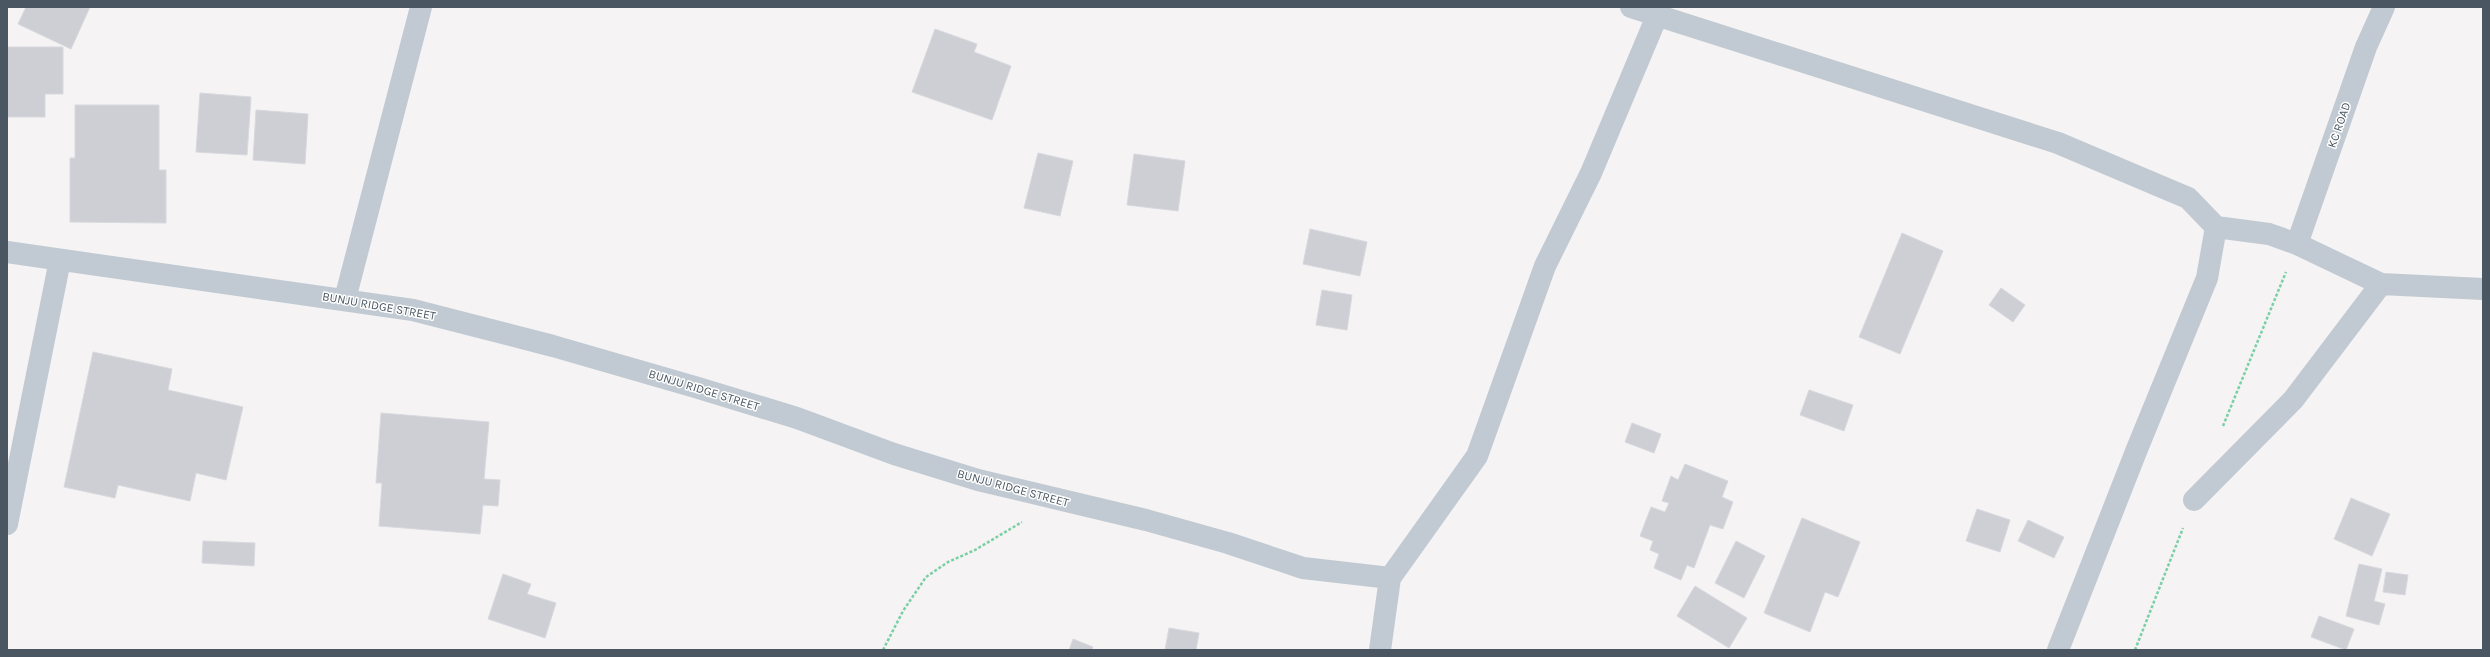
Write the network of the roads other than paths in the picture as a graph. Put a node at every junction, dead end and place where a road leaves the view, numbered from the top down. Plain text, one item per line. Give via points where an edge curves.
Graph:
1 (422, 7) edge
2 (1631, 7) edge
3 (2384, 7) edge
4 (1657, 16) junction
5 (2216, 227) junction
6 (2297, 244) junction
7 (7, 252) edge
8 (60, 260) junction
9 (2381, 284) junction
10 (2483, 289) edge
11 (345, 300) junction
12 (2194, 500) dead end
13 (7, 524) edge
14 (1390, 578) junction
15 (1380, 650) edge
16 (2058, 650) edge

1 - 11 street
2 - 4 street
3 - 6 street, KC ROAD via 2366,47
4 - 5 street via 2058,143 2188,198
4 - 14 street via 1591,173 1545,266 1477,456
5 - 6 street via 2269,234
5 - 16 street via 2207,278
6 - 9 street
7 - 8 street, BUNJU RIDGE STREET
8 - 11 street, BUNJU RIDGE STREET
8 - 13 street
9 - 10 street
9 - 12 street via 2293,400
11 - 14 street, BUNJU RIDGE STREET via 413,310 553,346 797,418 894,454 978,480 1146,520 1303,568
14 - 15 street

